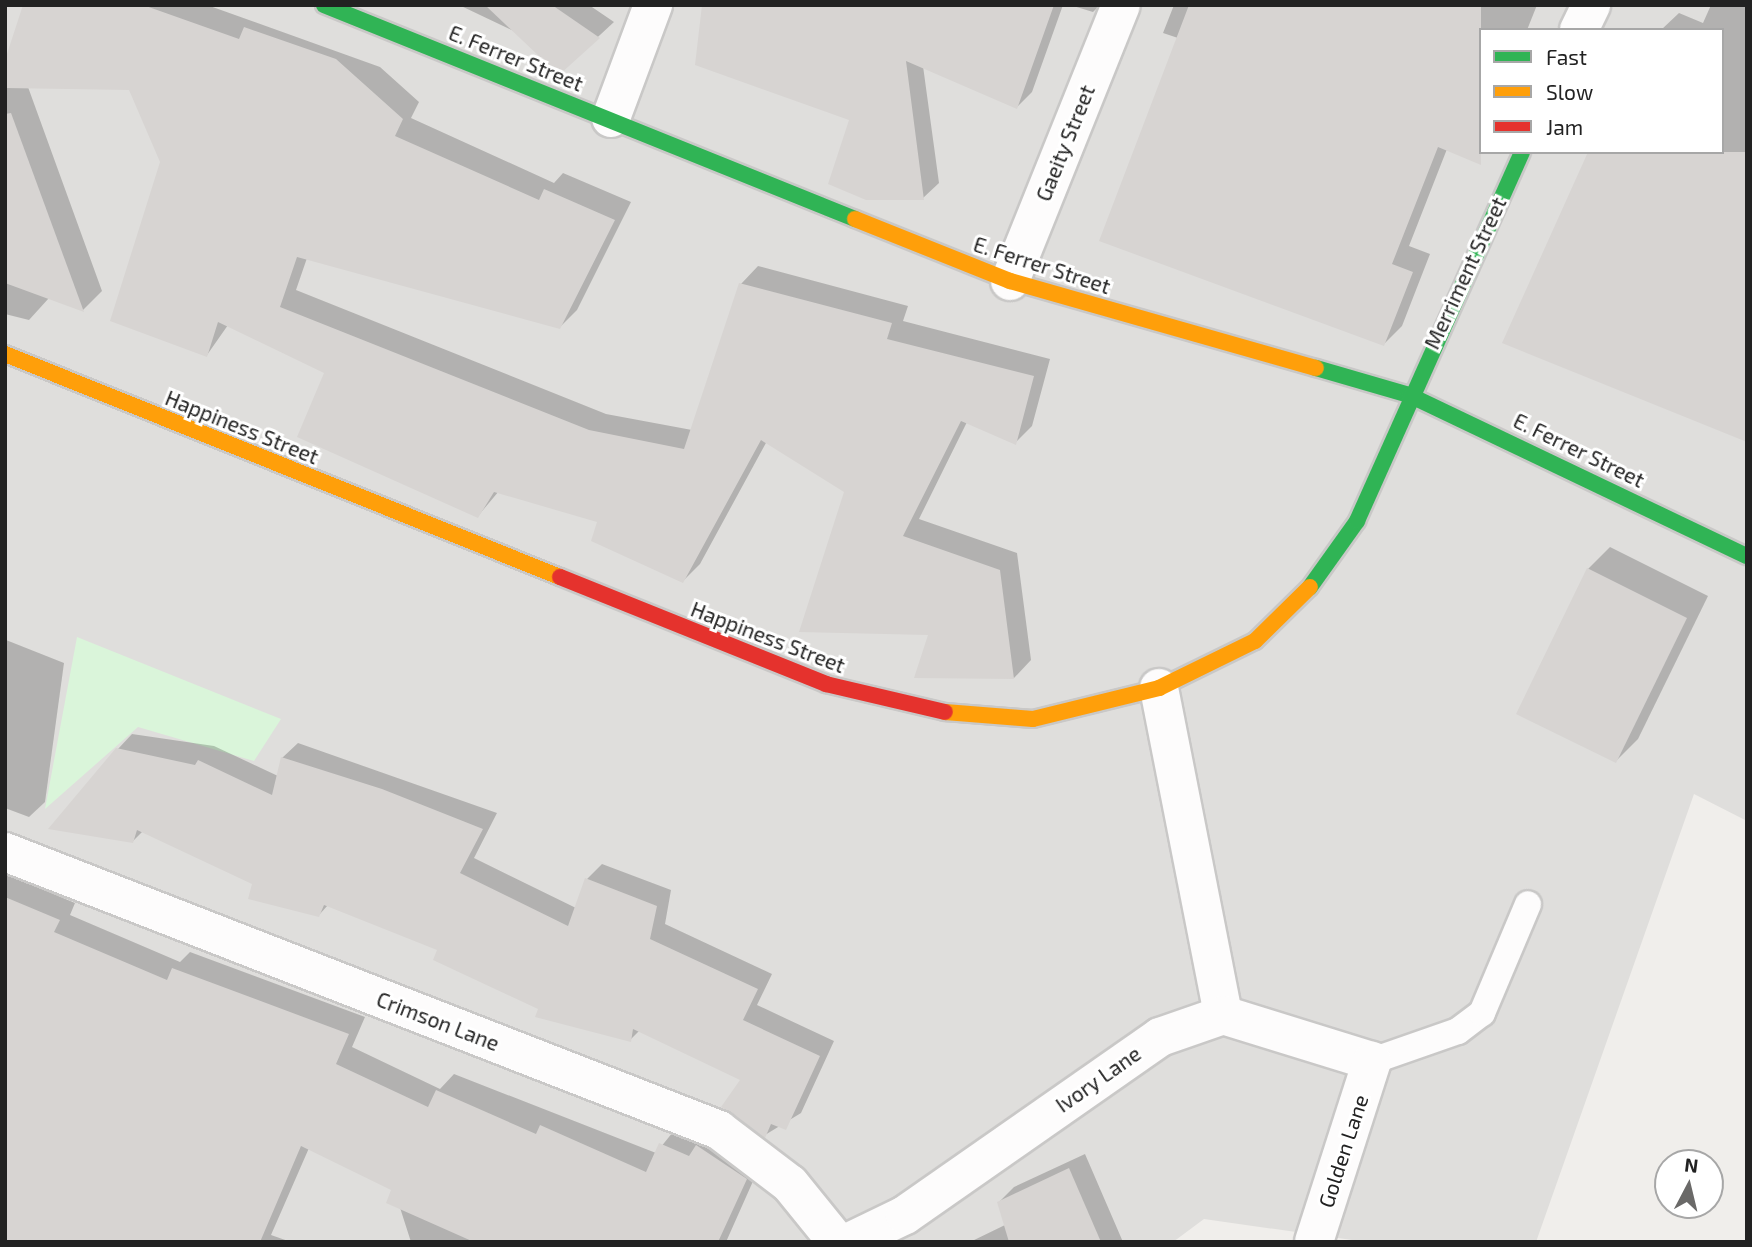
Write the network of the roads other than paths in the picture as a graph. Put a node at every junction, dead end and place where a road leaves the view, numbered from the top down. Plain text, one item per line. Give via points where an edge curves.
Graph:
1 (324, 5) edge
2 (653, 5) edge
3 (1121, 5) edge
4 (1591, 5) edge
5 (1580, 28) edge
6 (611, 118) junction
7 (1521, 154) edge
8 (1010, 281) junction
9 (5, 354) edge
10 (1409, 395) junction
11 (1747, 556) edge
12 (1159, 688) junction
13 (5, 852) edge
14 (1528, 904) dead end
15 (1223, 1015) junction
16 (1372, 1061) junction
17 (837, 1242) edge
18 (849, 1242) edge
19 (1314, 1242) edge

1 - 6 street, E. Ferrer Street
2 - 6 street
3 - 8 street, Gaeity Street
4 - 5 street
6 - 8 street, E. Ferrer Street
7 - 10 street, Merriment Street
8 - 10 street, E. Ferrer Street
9 - 12 street, Happiness Street via 826,684 932,711 1033,719
10 - 11 street, E. Ferrer Street
10 - 12 street, Happiness Street via 1357,521 1304,595 1255,642
12 - 15 street
13 - 17 street, Crimson Lane via 719,1130 790,1184
14 - 16 lane via 1482,1013 1458,1031
15 - 16 street
15 - 18 street, Ivory Lane via 1160,1037 905,1215
16 - 19 street, Golden Lane

